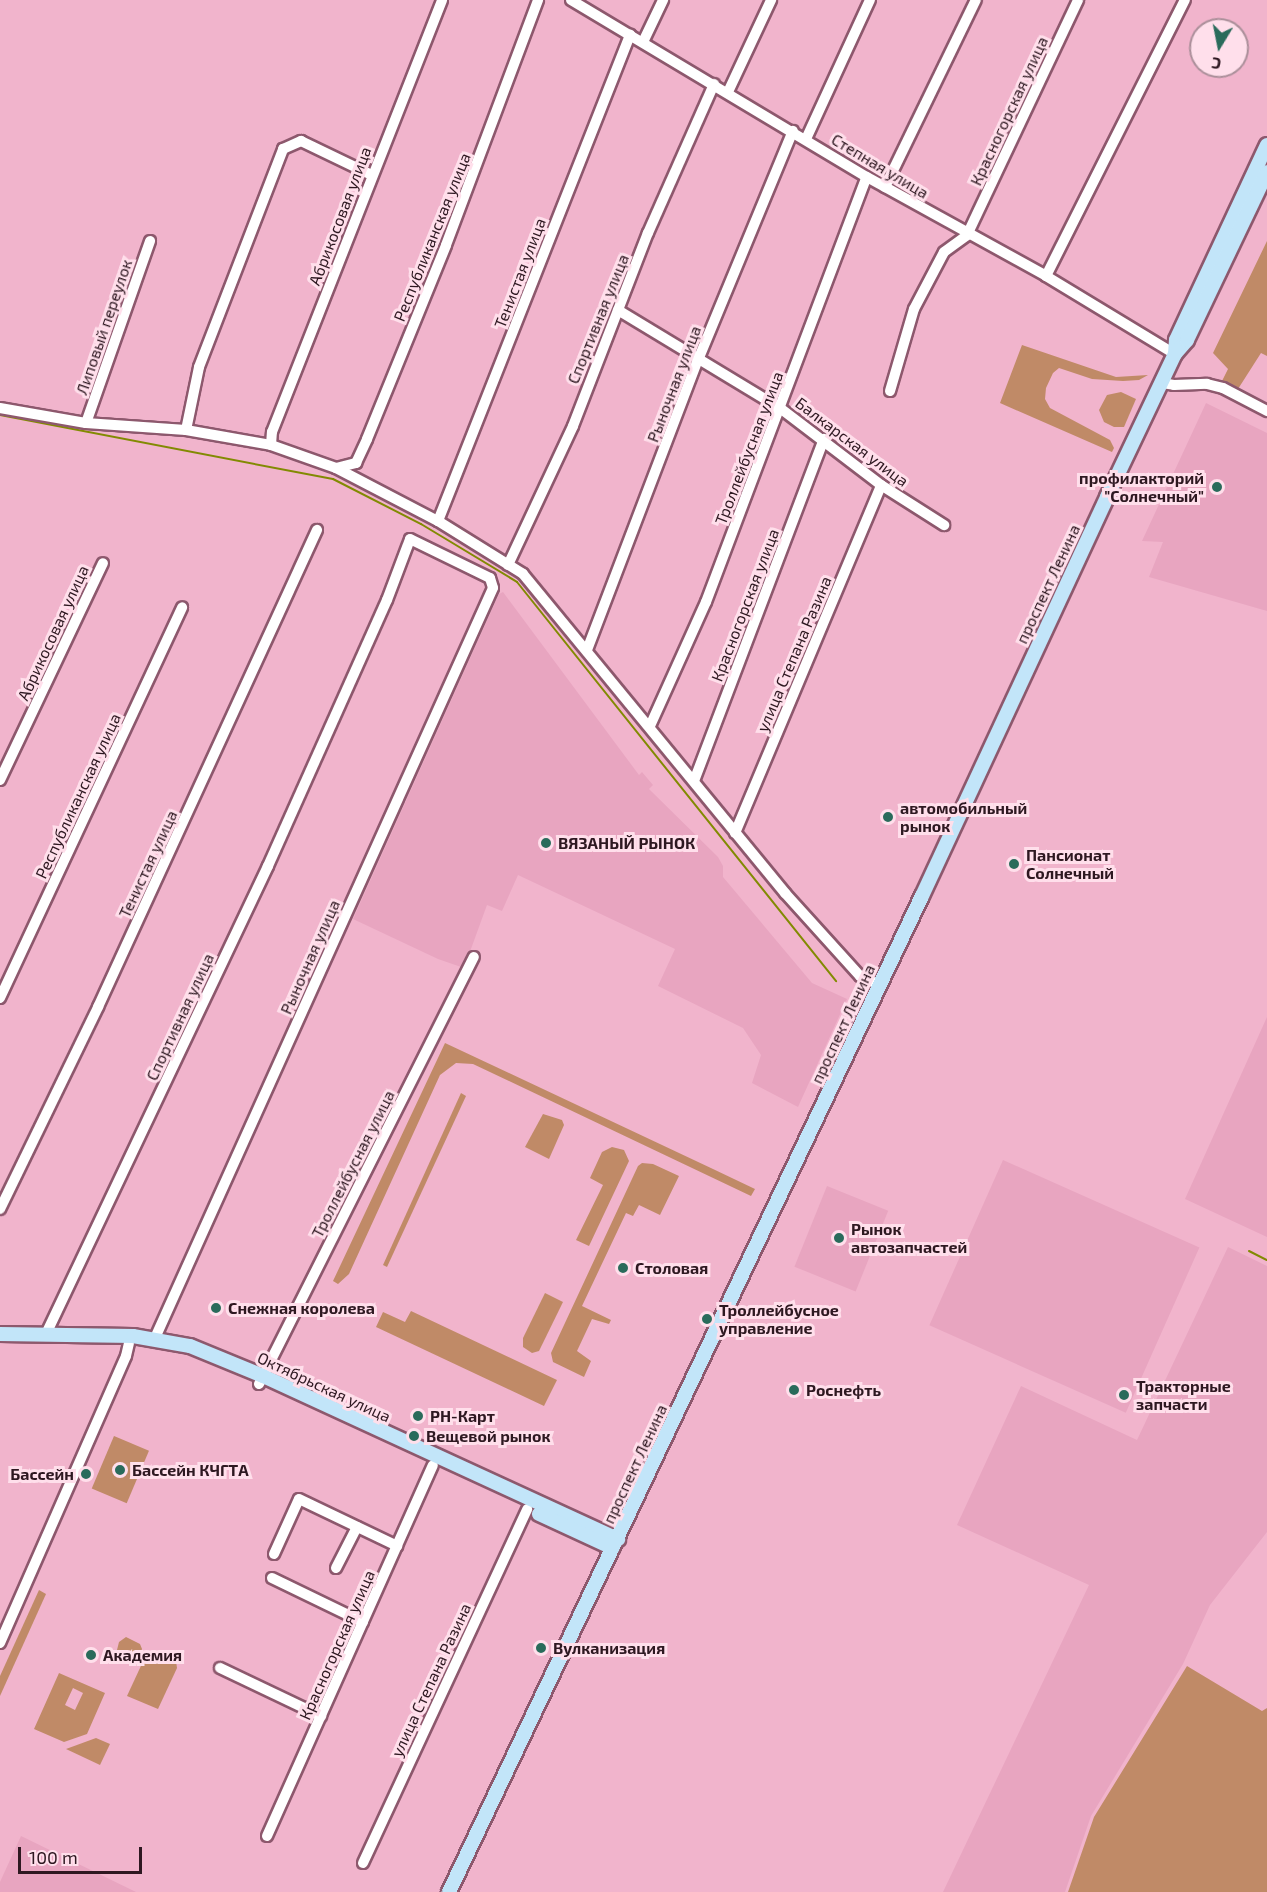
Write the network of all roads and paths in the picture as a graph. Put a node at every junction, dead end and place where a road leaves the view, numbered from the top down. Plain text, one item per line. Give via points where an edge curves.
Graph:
1 (442, 0) edge
2 (538, 0) edge
3 (571, 0) edge
4 (663, 0) edge
5 (771, 0) edge
6 (870, 0) edge
7 (976, 0) edge
8 (1078, 0) edge
9 (1185, 0) edge
10 (630, 35) junction
11 (643, 42) junction
12 (714, 84) junction
13 (728, 92) junction
14 (793, 131) junction
15 (806, 139) junction
16 (1267, 145) edge
17 (1267, 172) edge
18 (372, 175) junction
19 (867, 177) junction
20 (885, 187) junction
21 (967, 235) junction
22 (150, 241) dead end
23 (1046, 276) junction
24 (618, 310) junction
25 (1175, 354) junction
26 (698, 360) junction
27 (1162, 383) junction
28 (890, 390) dead end
29 (0, 408) edge
30 (780, 408) junction
31 (1267, 411) edge
32 (86, 423) junction
33 (186, 430) junction
34 (824, 439) junction
35 (271, 445) junction
36 (336, 468) junction
37 (880, 485) junction
38 (438, 521) junction
39 (944, 525) dead end
40 (317, 530) dead end
41 (103, 563) dead end
42 (508, 565) junction
43 (493, 588) joint
44 (182, 607) dead end
45 (587, 650) junction
46 (650, 726) junction
47 (0, 780) edge
48 (694, 781) junction
49 (735, 833) junction
50 (474, 957) dead end
51 (879, 985) junction
52 (0, 998) edge
53 (0, 1209) edge
54 (0, 1334) edge
55 (46, 1334) junction
56 (155, 1338) junction
57 (0, 1342) edge
58 (129, 1343) junction
59 (261, 1380) junction
60 (433, 1465) junction
61 (529, 1505) junction
62 (357, 1527) junction
63 (615, 1544) junction
64 (397, 1546) junction
65 (274, 1554) dead end
66 (336, 1568) dead end
67 (272, 1578) dead end
68 (363, 1622) junction
69 (0, 1643) edge
70 (220, 1668) dead end
71 (321, 1716) junction
72 (267, 1836) dead end
73 (363, 1863) dead end
74 (448, 1892) edge

1 - 18 street, Абрикосовая улица
2 - 36 street, Республиканская улица via 447,245 367,440 357,463
3 - 10 street, Степная улица
4 - 11 street
5 - 13 street
6 - 15 street
7 - 20 street
8 - 21 street, Красногорская улица
9 - 23 street
10 - 11 street, Степная улица
10 - 38 street, Тенистая улица
11 - 12 street, Степная улица
12 - 13 street, Степная улица
12 - 24 street, Спортивная улица
13 - 14 street, Степная улица
14 - 15 street, Степная улица
14 - 26 street, Рыночная улица
15 - 19 street, Степная улица
16 - 25 main road via 1176,340
17 - 25 main road, проспект Ленина via 1185,344
18 - 33 street via 301,141 283,148 200,367
18 - 35 street, Абрикосовая улица via 272,432
19 - 20 street, Степная улица
19 - 30 street, Троллейбусная улица
20 - 21 street, Степная улица
21 - 23 street, Степная улица
21 - 28 street via 944,252 914,309
22 - 32 street, Липовый переулок
23 - 25 street, Степная улица
24 - 26 street, Балкарская улица
24 - 42 street, Спортивная улица via 573,426
25 - 27 main road, проспект Ленина
26 - 30 street, Балкарская улица
26 - 45 street, Рыночная улица
27 - 31 street via 1223,388
27 - 51 main road, проспект Ленина
29 - 32 street
30 - 34 street, Балкарская улица
30 - 46 street, Троллейбусная улица via 706,602
32 - 33 street
33 - 35 street
34 - 37 street, Балкарская улица
34 - 48 street, Красногорская улица
35 - 36 street
36 - 38 street
37 - 39 street, Балкарская улица
37 - 49 street, улица Степана Разина
38 - 42 street
40 - 53 street, Тенистая улица via 98,1007
41 - 47 street, Абрикосовая улица
42 - 45 street via 523,574
43 - 55 street, Спортивная улица via 490,578 410,538 387,600 268,866
43 - 56 street, Рыночная улица
44 - 52 street, Республиканская улица
45 - 46 street
46 - 48 street
48 - 49 street
49 - 51 street via 860,976
50 - 59 street, Троллейбусная улица
51 - 63 main road, проспект Ленина
54 - 55 main road, Октябрьская улица
55 - 56 main road, Октябрьская улица
56 - 59 main road, Октябрьская улица via 190,1346
57 - 58 main road, Октябрьская улица
58 - 59 main road, Октябрьская улица via 190,1354
58 - 69 street
59 - 60 main road, Октябрьская улица
59 - 61 main road, Октябрьская улица
60 - 61 main road, Октябрьская улица
60 - 64 street, Красногорская улица
61 - 63 main road, Октябрьская улица
61 - 63 main road, Октябрьская улица via 546,1507
61 - 73 street, улица Степана Разина
62 - 64 street
62 - 65 street via 299,1499
62 - 66 street
63 - 74 main road, проспект Ленина
64 - 68 street, Красногорская улица
67 - 68 street
68 - 71 street, Красногорская улица
70 - 71 street
71 - 72 street, Красногорская улица

